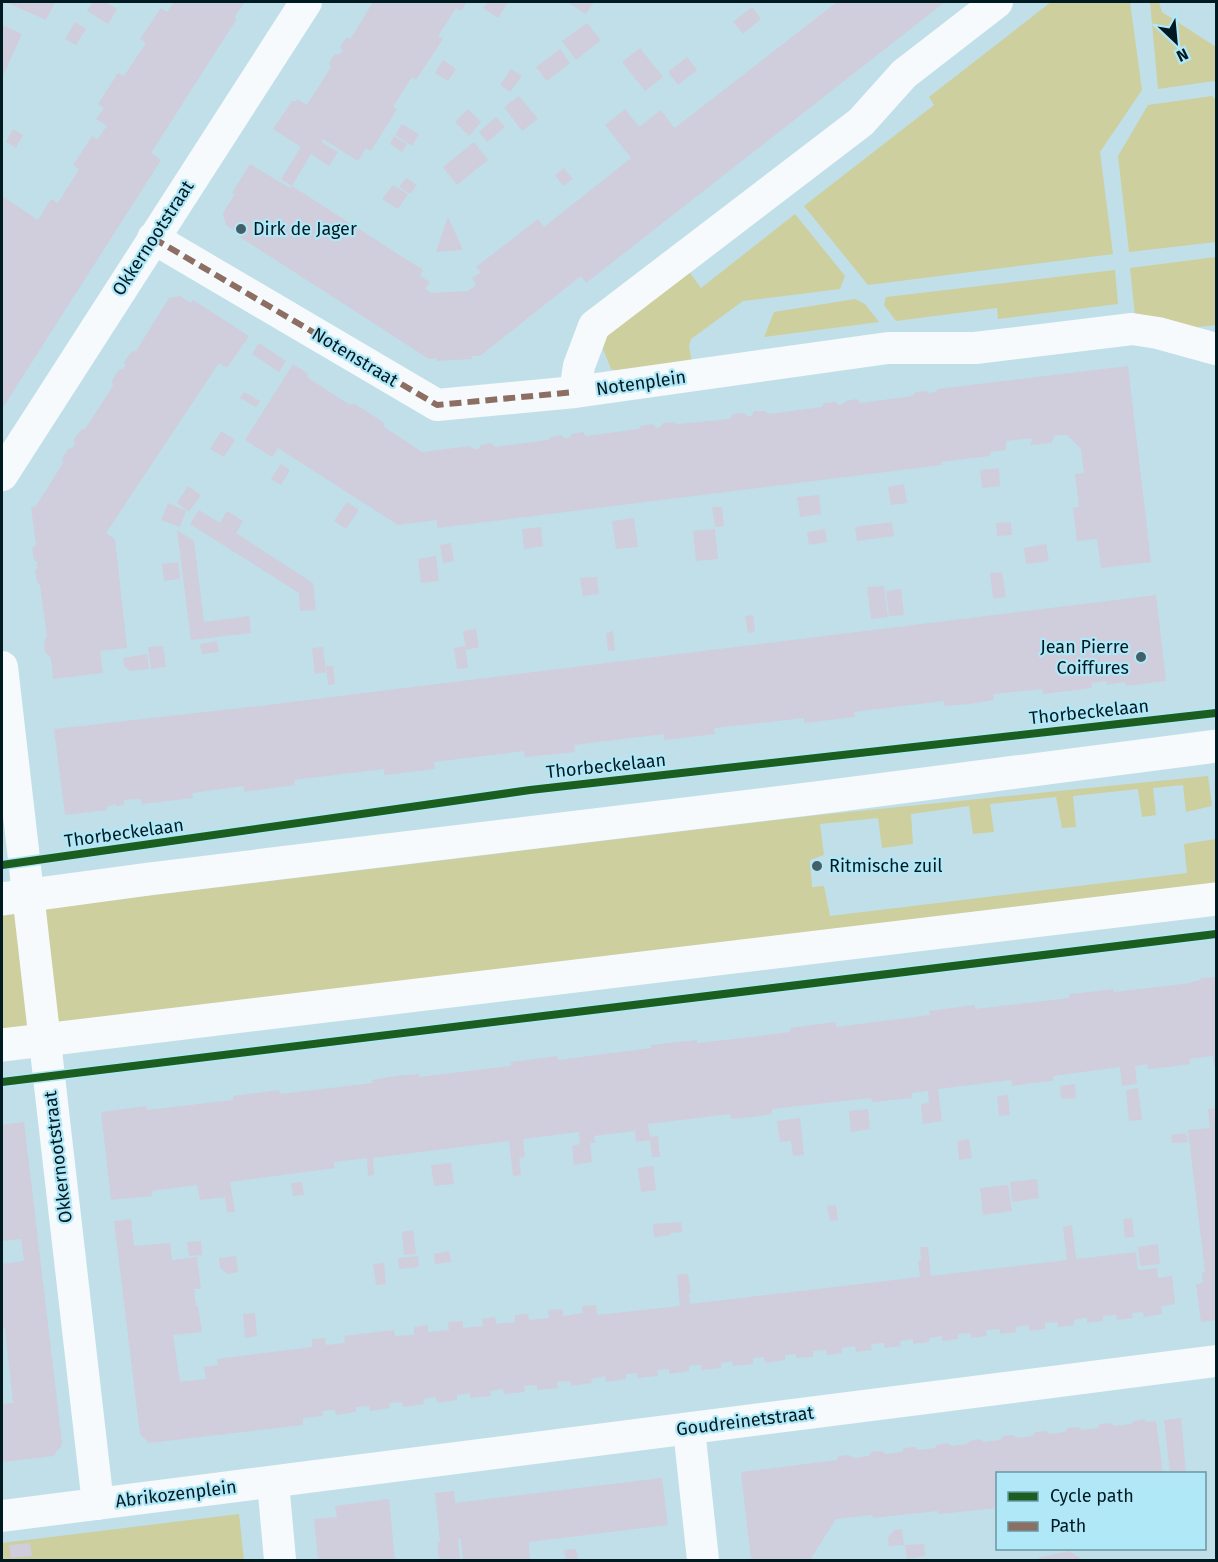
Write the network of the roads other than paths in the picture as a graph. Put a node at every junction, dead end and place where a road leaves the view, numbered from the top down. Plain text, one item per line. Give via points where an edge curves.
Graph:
1 (306, 2) edge
2 (997, 2) edge
3 (153, 238) junction
4 (1216, 349) edge
5 (575, 392) junction
6 (2, 475) edge
7 (2, 667) edge
8 (1216, 746) edge
9 (15, 897) edge
10 (1216, 899) edge
11 (45, 1039) junction
12 (2, 1045) edge
13 (1216, 1361) edge
14 (689, 1429) junction
15 (273, 1482) junction
16 (98, 1504) junction
17 (2, 1516) edge
18 (280, 1560) edge
19 (703, 1560) edge

1 - 3 street, Okkernootstraat
2 - 5 street, Notenplein via 904,74 861,122 594,326 579,366
3 - 5 street, Notenstraat via 437,405
3 - 6 street, Okkernootstraat
4 - 5 street, Notenplein via 1132,329 975,348 888,348
7 - 9 street, Okkernootstraat
8 - 9 street
9 - 11 street, Okkernootstraat
10 - 11 street
11 - 12 street
11 - 16 street, Okkernootstraat
13 - 14 street, Goudreinetstraat
14 - 15 street, Goudreinetstraat
14 - 19 street
15 - 16 street, Abrikozenplein
15 - 18 street
16 - 17 street, Abrikozenplein

